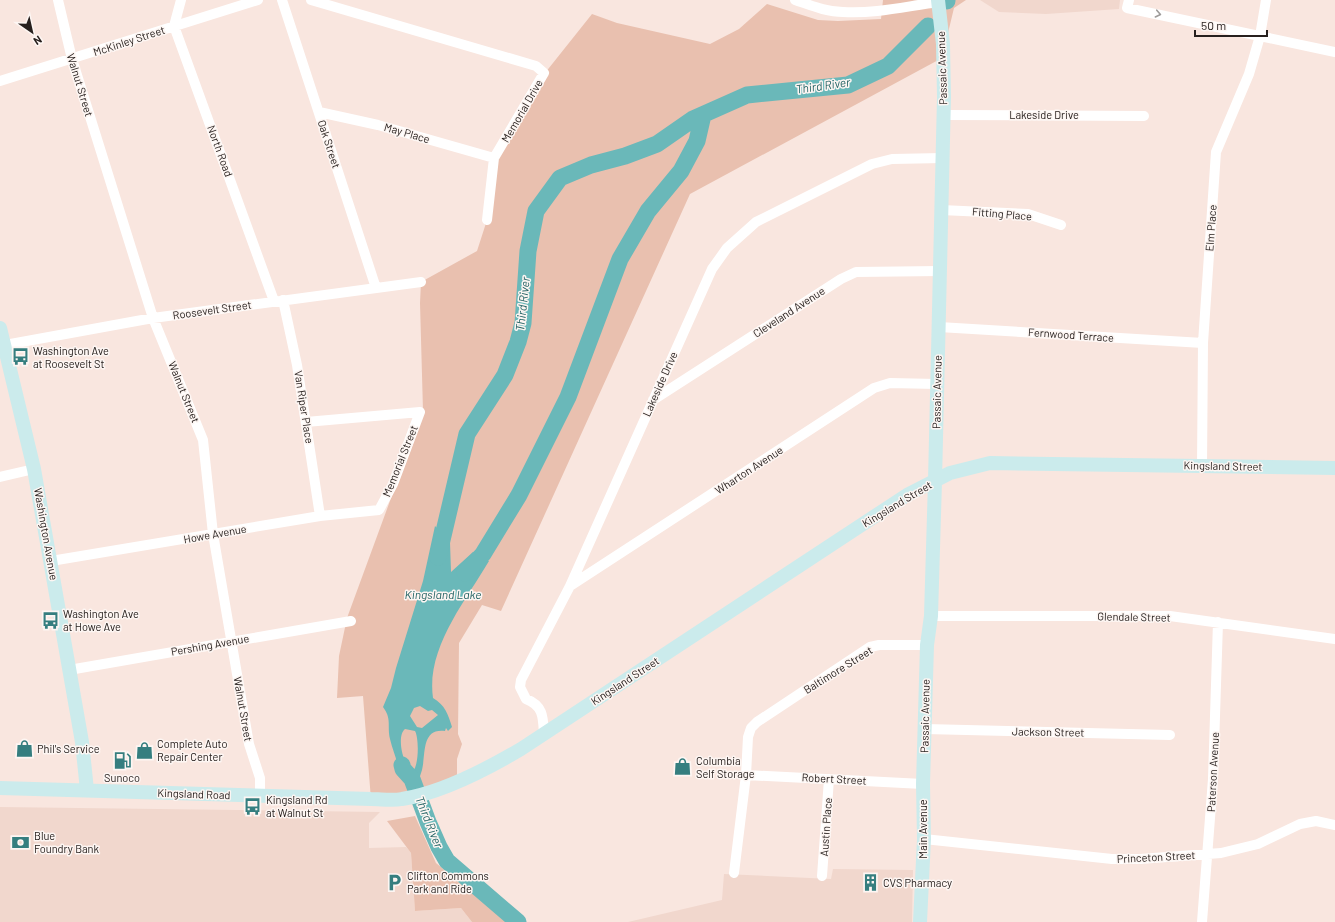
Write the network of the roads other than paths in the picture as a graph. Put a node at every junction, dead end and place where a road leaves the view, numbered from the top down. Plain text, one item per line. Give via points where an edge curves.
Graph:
1 (58, 0) edge
2 (180, 0) edge
3 (258, 0) edge
4 (282, 0) edge
5 (311, 0) edge
6 (1129, 0) edge
7 (1266, 0) edge
8 (800, 1) edge
9 (938, 1) edge
10 (174, 26) junction
11 (1260, 36) junction
12 (1335, 52) edge
13 (72, 59) junction
14 (0, 81) edge
15 (319, 112) junction
16 (944, 115) junction
17 (1144, 116) dead end
18 (494, 158) junction
19 (943, 158) junction
20 (941, 210) junction
21 (487, 220) dead end
22 (1061, 226) dead end
23 (940, 271) junction
24 (421, 282) dead end
25 (376, 288) junction
26 (278, 300) junction
27 (153, 318) junction
28 (939, 327) junction
29 (0, 328) edge
30 (1203, 343) junction
31 (5, 345) junction
32 (937, 384) junction
33 (653, 400) junction
34 (306, 422) junction
35 (1202, 466) junction
36 (1335, 468) edge
37 (34, 469) junction
38 (0, 477) edge
39 (935, 481) junction
40 (379, 510) joint
41 (320, 516) junction
42 (213, 534) junction
43 (51, 561) junction
44 (570, 586) junction
45 (931, 616) junction
46 (351, 621) dead end
47 (1218, 622) junction
48 (1335, 639) edge
49 (231, 641) junction
50 (927, 645) junction
51 (69, 670) junction
52 (925, 729) junction
53 (544, 735) junction
54 (1170, 735) dead end
55 (521, 749) joint
56 (746, 774) junction
57 (829, 779) junction
58 (923, 784) junction
59 (0, 788) edge
60 (87, 790) junction
61 (260, 796) junction
62 (1335, 826) edge
63 (924, 839) junction
64 (1208, 854) junction
65 (734, 873) dead end
66 (822, 876) dead end
67 (920, 922) edge
68 (1202, 922) edge

1 - 13 street, Walnut Street
2 - 10 street
3 - 10 street, McKinley Street
4 - 15 street, Oak Street
5 - 18 street, Memorial Drive via 536,66 544,73
6 -> 11 street via 1128,8
7 - 11 street, Elm Place
8 - 9 street via 829,10 855,12
9 - 16 main road, Passaic Avenue via 943,44
10 - 13 street, McKinley Street
10 - 26 street, North Road
11 - 12 street
11 - 30 street, Elm Place via 1249,74 1216,152
13 - 14 street, McKinley Street
13 - 27 street, Walnut Street
15 - 18 street, May Place via 378,125
15 - 25 street, Oak Street
16 - 17 street, Lakeside Drive
16 - 19 main road, Passaic Avenue
18 - 21 street, Memorial Drive
19 - 20 main road, Passaic Avenue
19 - 33 street, Lakeside Drive via 892,160 872,164 756,222 742,233 712,269
20 - 22 street, Fitting Place via 1028,214
20 - 23 main road, Passaic Avenue
23 - 28 main road, Passaic Avenue
23 - 33 street, Cleveland Avenue via 851,274
24 - 25 street, Roosevelt Street
25 - 26 street, Roosevelt Street
26 - 27 street, Roosevelt Street
26 - 34 street, Van Riper Place via 297,366
27 - 31 street, Roosevelt Street
27 - 42 street, Walnut Street via 203,440
28 - 30 street, Fernwood Terrace
28 - 32 main road, Passaic Avenue
29 - 31 main road, Washington Avenue
30 - 35 street, Elm Place
31 - 37 main road, Washington Avenue
32 - 39 main road, Passaic Avenue
32 - 44 street, Wharton Avenue via 890,382 874,388
33 - 44 street, Lakeside Drive
34 - 40 street, Memorial Street via 420,412 393,484
34 - 41 street, Van Riper Place
35 - 36 main road, Kingsland Street
35 - 39 main road, Kingsland Street via 990,463 950,473
37 - 38 street
37 - 43 main road, Washington Avenue
39 - 45 main road, Passaic Avenue
39 - 53 main road, Kingsland Street via 907,495
40 - 41 street, Howe Avenue
41 - 42 street, Howe Avenue
42 - 43 street, Howe Avenue
42 - 49 street, Walnut Street
43 - 51 main road, Washington Avenue
44 - 53 street, Lakeside Drive via 521,680 520,687 526,699 542,711
45 - 47 street, Glendale Street via 1170,616
45 - 50 main road, Passaic Avenue
46 - 49 street, Pershing Avenue
47 - 48 street, Glendale Street
47 - 64 street, Paterson Avenue
49 - 51 street, Pershing Avenue
49 - 61 street, Walnut Street via 249,744 258,773
50 - 52 main road, Passaic Avenue
50 - 56 street, Baltimore Street via 879,644 870,648 757,722 751,728 748,737
51 - 60 main road, Washington Avenue via 82,742
52 - 54 street, Jackson Street
52 - 58 main road, Passaic Avenue
53 - 55 main road, Kingsland Street
55 - 61 main road, Kingsland Road via 498,762 410,797 371,799
56 - 57 street, Robert Street
56 - 65 street
57 - 58 street, Robert Street
57 - 66 street, Austin Place
58 - 63 main road, Main Avenue
59 - 60 main road, Kingsland Road
60 - 61 main road, Kingsland Road
62 - 64 street, Princeton Street via 1316,821 1300,824 1258,844
63 - 64 street, Princeton Street via 1112,859
63 - 67 main road, Main Avenue
64 - 68 street, Paterson Avenue

